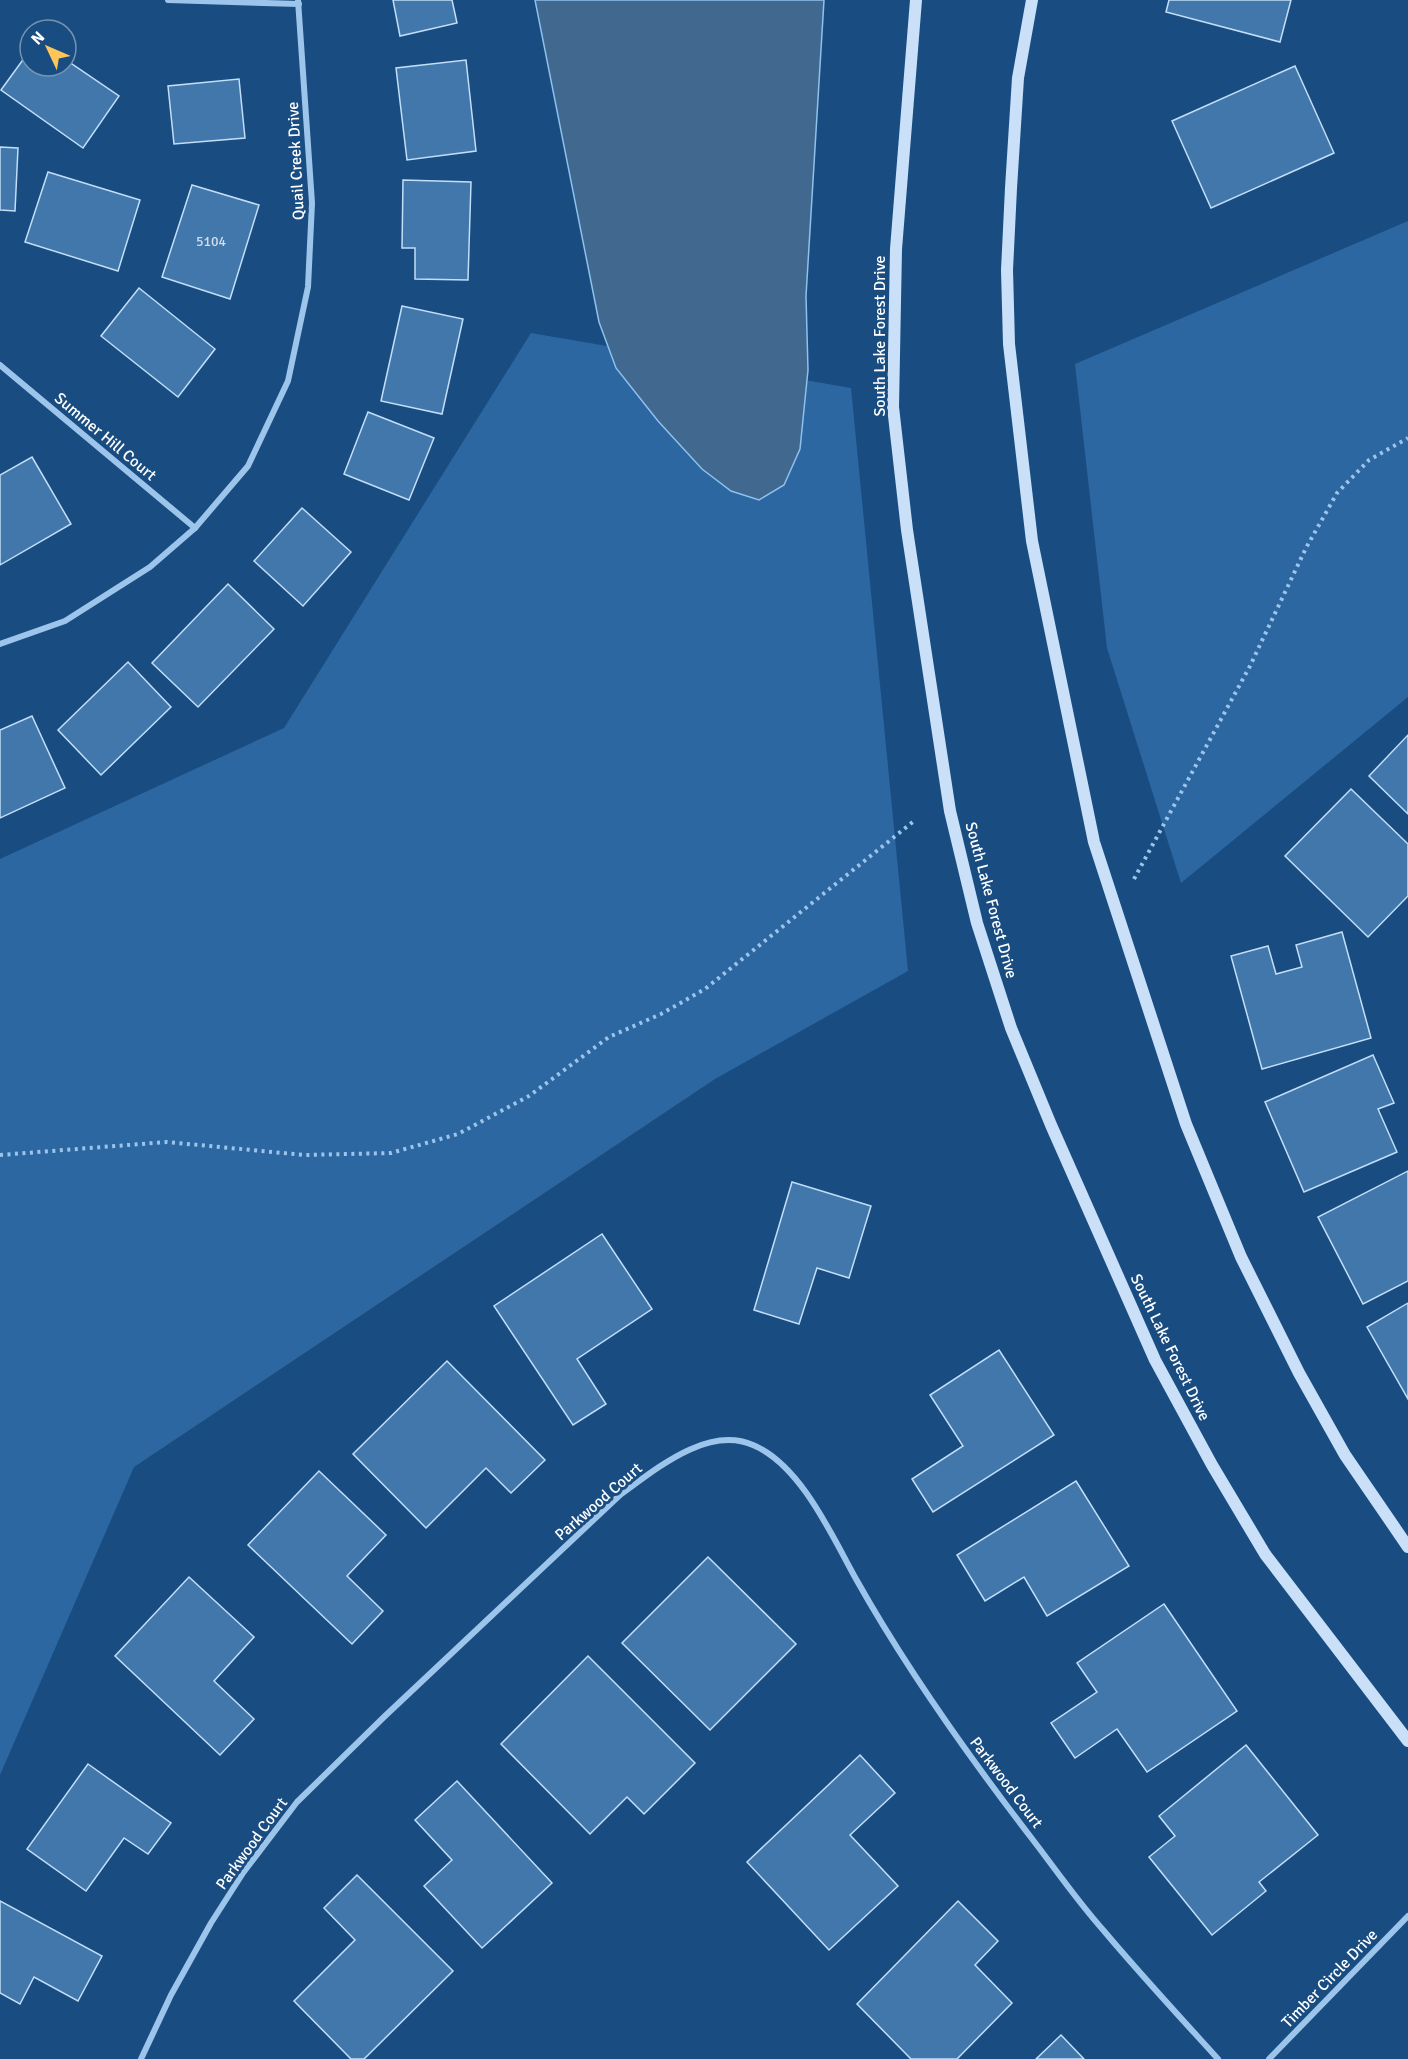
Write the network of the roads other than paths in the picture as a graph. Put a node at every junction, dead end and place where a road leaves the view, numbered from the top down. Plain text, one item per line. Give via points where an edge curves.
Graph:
1 (168, 0) edge
2 (916, 0) edge
3 (1032, 0) edge
4 (299, 2) edge
5 (0, 364) edge
6 (195, 528) junction
7 (0, 644) edge
8 (1408, 1548) edge
9 (1408, 1741) edge
10 (1408, 1916) edge
11 (141, 2059) edge
12 (1218, 2059) edge
13 (1269, 2059) edge

1 - 4 street
2 - 9 main road, South Lake Forest Drive via 896,249 893,407 907,530 950,811 977,923 1011,1028 1155,1360 1265,1554
3 - 8 main road via 1018,78 1007,270 1009,344 1032,541 1094,842 1186,1124 1241,1257 1345,1455
4 - 6 street, Quail Creek Drive via 312,203 308,287 288,381 248,466
5 - 6 street, Summer Hill Court
6 - 7 street, Quail Creek Drive via 150,567 65,621
10 - 13 street, Timber Circle Drive
11 - 12 street, Parkwood Court via 211,1923 297,1802 620,1495 663,1464 703,1445 733,1439 754,1445 800,1484 867,1598 991,1785 1102,1930

